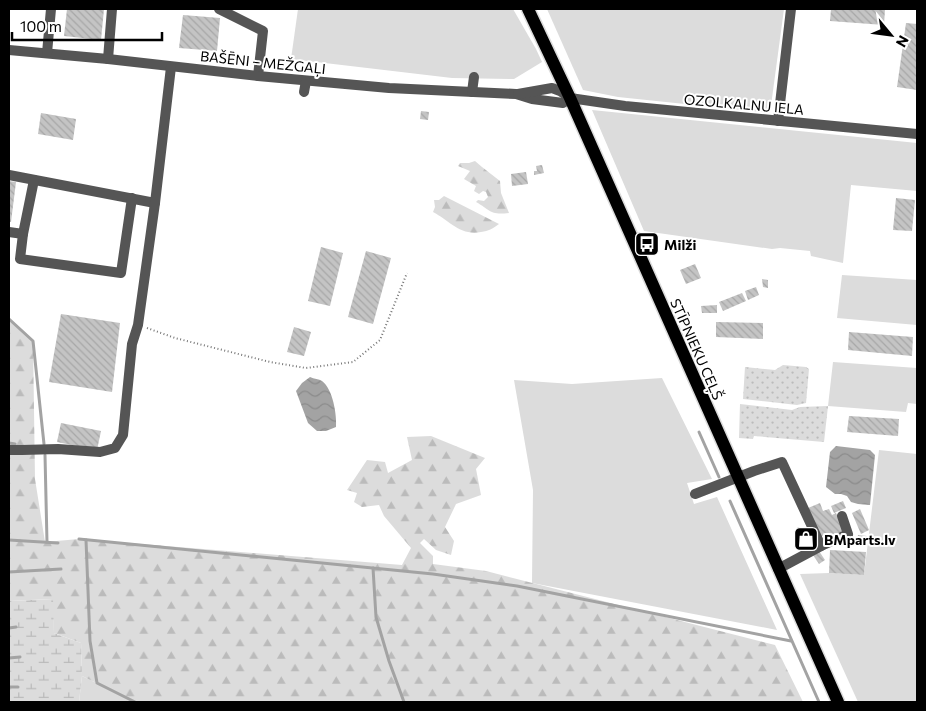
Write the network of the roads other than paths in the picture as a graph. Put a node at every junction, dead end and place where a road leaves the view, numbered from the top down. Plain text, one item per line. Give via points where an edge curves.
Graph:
1 (51, 9) edge
2 (112, 9) edge
3 (219, 9) edge
4 (528, 9) edge
5 (791, 9) edge
6 (9, 50) edge
7 (46, 54) junction
8 (108, 60) junction
9 (171, 67) junction
10 (258, 76) junction
11 (474, 77) dead end
12 (306, 81) junction
13 (304, 92) dead end
14 (472, 92) junction
15 (570, 98) junction
16 (778, 121) junction
17 (917, 134) edge
18 (9, 175) edge
19 (34, 180) junction
20 (132, 198) junction
21 (155, 202) junction
22 (9, 232) edge
23 (23, 234) junction
24 (9, 450) edge
25 (738, 477) junction
26 (695, 494) dead end
27 (842, 516) dead end
28 (821, 546) junction
29 (778, 569) junction
30 (838, 702) edge

1 - 7 street
2 - 8 street
3 - 10 street via 263,31
4 - 15 main road, STĪPNIEKU CEĻŠ
5 - 16 street
6 - 7 street, BAŠĒNI – MEŽGAĻI
7 - 8 street, BAŠĒNI – MEŽGAĻI
8 - 9 street, BAŠĒNI – MEŽGAĻI
9 - 10 street, BAŠĒNI – MEŽGAĻI
9 - 21 street
10 - 12 street, BAŠĒNI – MEŽGAĻI
11 - 14 street
12 - 13 street
12 - 14 street, BAŠĒNI – MEŽGAĻI
14 - 15 street, BAŠĒNI – MEŽGAĻI via 516,94 564,103
15 - 16 street, OZOLKALNU IELA
15 - 25 main road, STĪPNIEKU CEĻŠ
16 - 17 street, OZOLKALNU IELA
18 - 19 street
19 - 20 street
19 - 23 street
20 - 21 street
20 - 23 street via 121,273 20,260
21 - 24 street via 138,325 132,344 123,435 115,448 100,452
22 - 23 street
25 - 26 street
25 - 28 street via 782,462
25 - 29 main road, STĪPNIEKU CEĻŠ
27 - 28 street via 848,534
28 - 29 street
29 - 30 main road, STĪPNIEKU CEĻŠ

